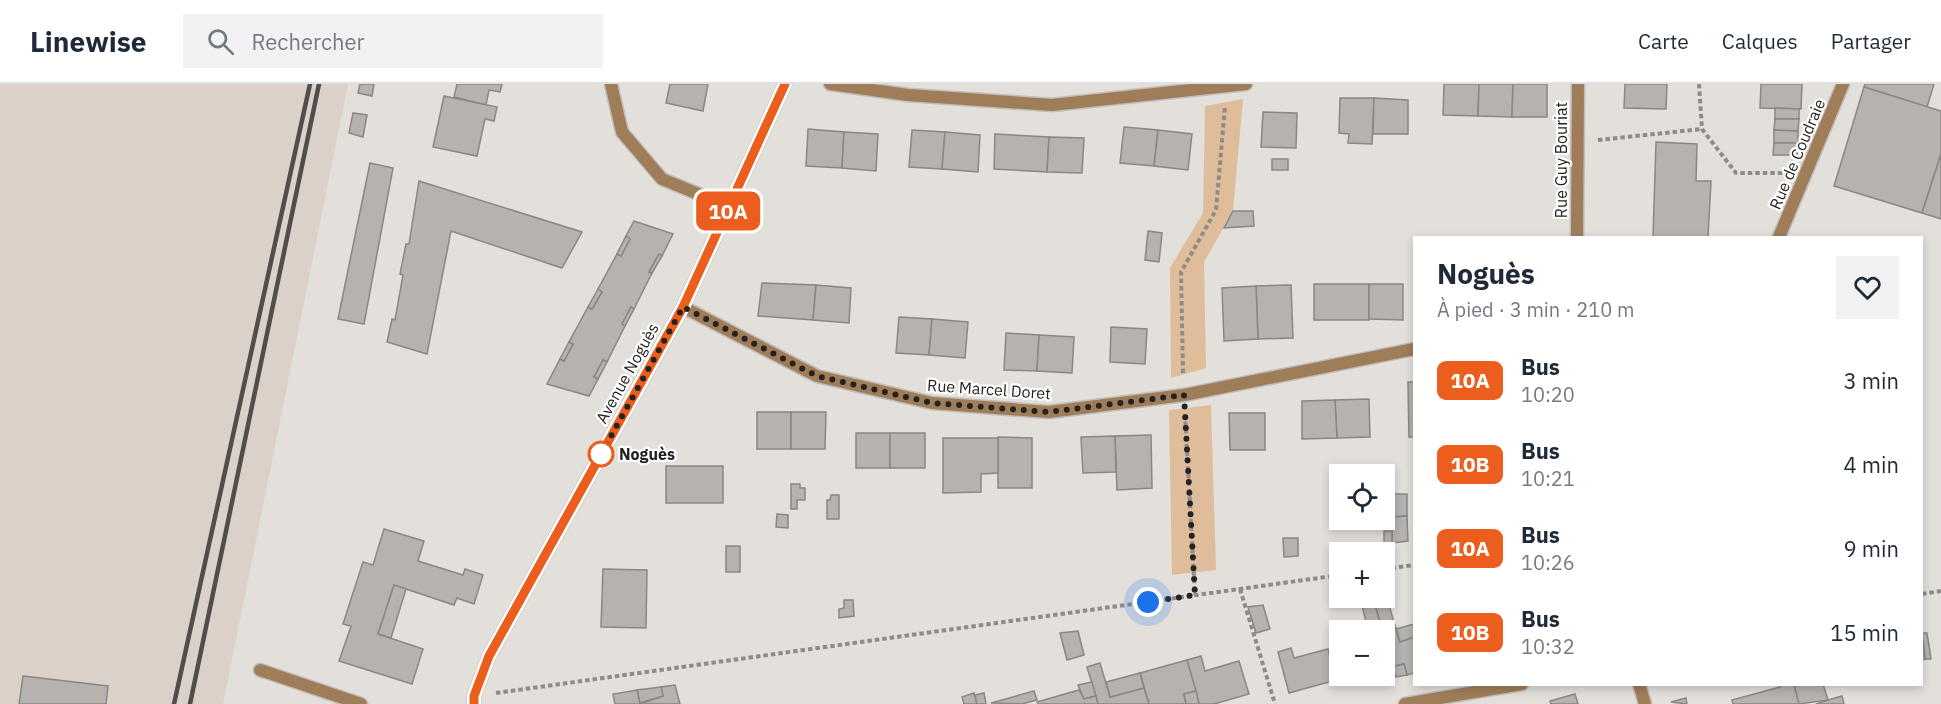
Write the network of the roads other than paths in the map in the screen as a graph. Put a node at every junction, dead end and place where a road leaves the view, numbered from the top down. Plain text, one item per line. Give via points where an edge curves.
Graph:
1 (611, 84) edge
2 (785, 84) edge
3 (830, 84) edge
4 (1246, 84) edge
5 (1578, 84) edge
6 (1843, 84) edge
7 (730, 207) junction
8 (1577, 236) edge
9 (1779, 236) edge
10 (683, 307) junction
11 (1413, 349) edge
12 (260, 670) dead end
13 (1510, 686) edge
14 (1640, 686) edge
15 (474, 700) edge
16 (361, 704) edge
17 (1406, 704) edge
18 (1645, 704) edge

1 - 7 street via 622,132 662,179
2 - 7 street, Avenue Noguès
3 - 4 street via 908,95 1052,105
5 - 8 street, Rue Guy Bouriat
6 - 9 street, Rue de Coudraie
7 - 10 street, Avenue Noguès
10 - 11 street, Rue Marcel Doret via 817,376 932,403 1049,412 1184,395
10 - 15 street, Avenue Noguès via 489,656
12 - 16 street
13 - 17 street
14 - 18 street

